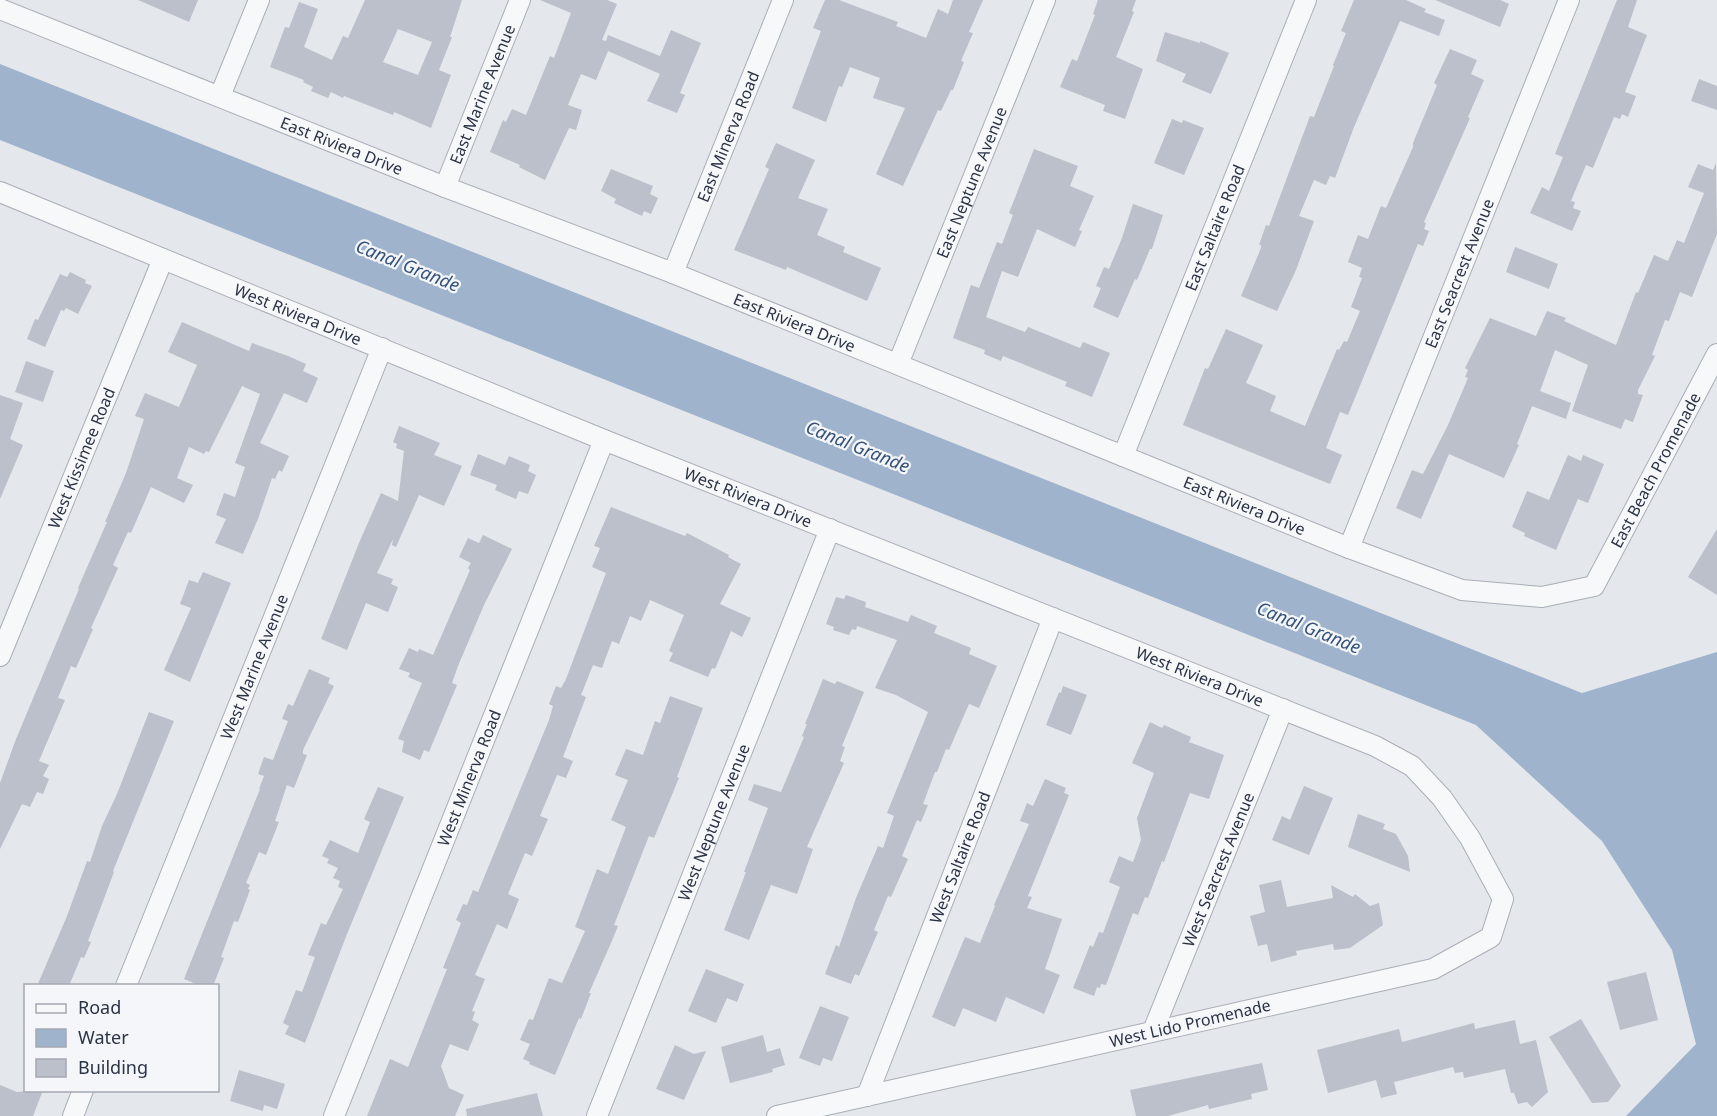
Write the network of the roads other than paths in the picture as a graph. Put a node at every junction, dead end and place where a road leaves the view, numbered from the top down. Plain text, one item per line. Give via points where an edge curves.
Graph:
1 (259, 0) edge
2 (520, 0) edge
3 (783, 0) edge
4 (1045, 0) edge
5 (1306, 0) edge
6 (1569, 0) edge
7 (0, 9) edge
8 (220, 96) junction
9 (445, 187) junction
10 (0, 192) edge
11 (163, 259) junction
12 (673, 273) junction
13 (382, 348) junction
14 (1717, 354) edge
15 (898, 364) junction
16 (604, 440) junction
17 (1123, 456) junction
18 (830, 529) junction
19 (1349, 548) junction
20 (1594, 586) joint
21 (1053, 618) junction
22 (0, 656) edge
23 (1283, 709) junction
24 (1470, 838) joint
25 (127, 984) edge
26 (1153, 1031) junction
27 (82, 1092) edge
28 (867, 1096) junction
29 (73, 1116) edge
30 (334, 1116) edge
31 (597, 1116) edge
32 (777, 1116) edge

1 - 8 street
2 - 9 street, East Marine Avenue
3 - 12 street, East Minerva Road
4 - 15 street, East Neptune Avenue
5 - 17 street, East Saltaire Road
6 - 19 street, East Seacrest Avenue
7 - 8 street, East Riviera Drive
8 - 9 street, East Riviera Drive
9 - 12 street, East Riviera Drive
10 - 11 street, West Riviera Drive
11 - 13 street, West Riviera Drive
11 - 22 street, West Kissimee Road
12 - 15 street, East Riviera Drive
13 - 16 street, West Riviera Drive
13 - 25 street, West Marine Avenue
14 - 20 street, East Beach Promenade
15 - 17 street, East Riviera Drive
16 - 18 street, West Riviera Drive
16 - 30 street, West Minerva Road
17 - 19 street, East Riviera Drive
18 - 21 street, West Riviera Drive
18 - 31 street, West Neptune Avenue
19 - 20 street, East Riviera Drive via 1462,590 1542,597
21 - 23 street, West Riviera Drive
21 - 28 street, West Saltaire Road
23 - 24 street, West Riviera Drive via 1376,746 1412,766 1442,798
23 - 26 street, West Seacrest Avenue
24 - 26 street, West Lido Promenade via 1503,899 1491,937 1433,969
26 - 28 street, West Lido Promenade
27 - 29 street
28 - 32 street, West Lido Promenade

